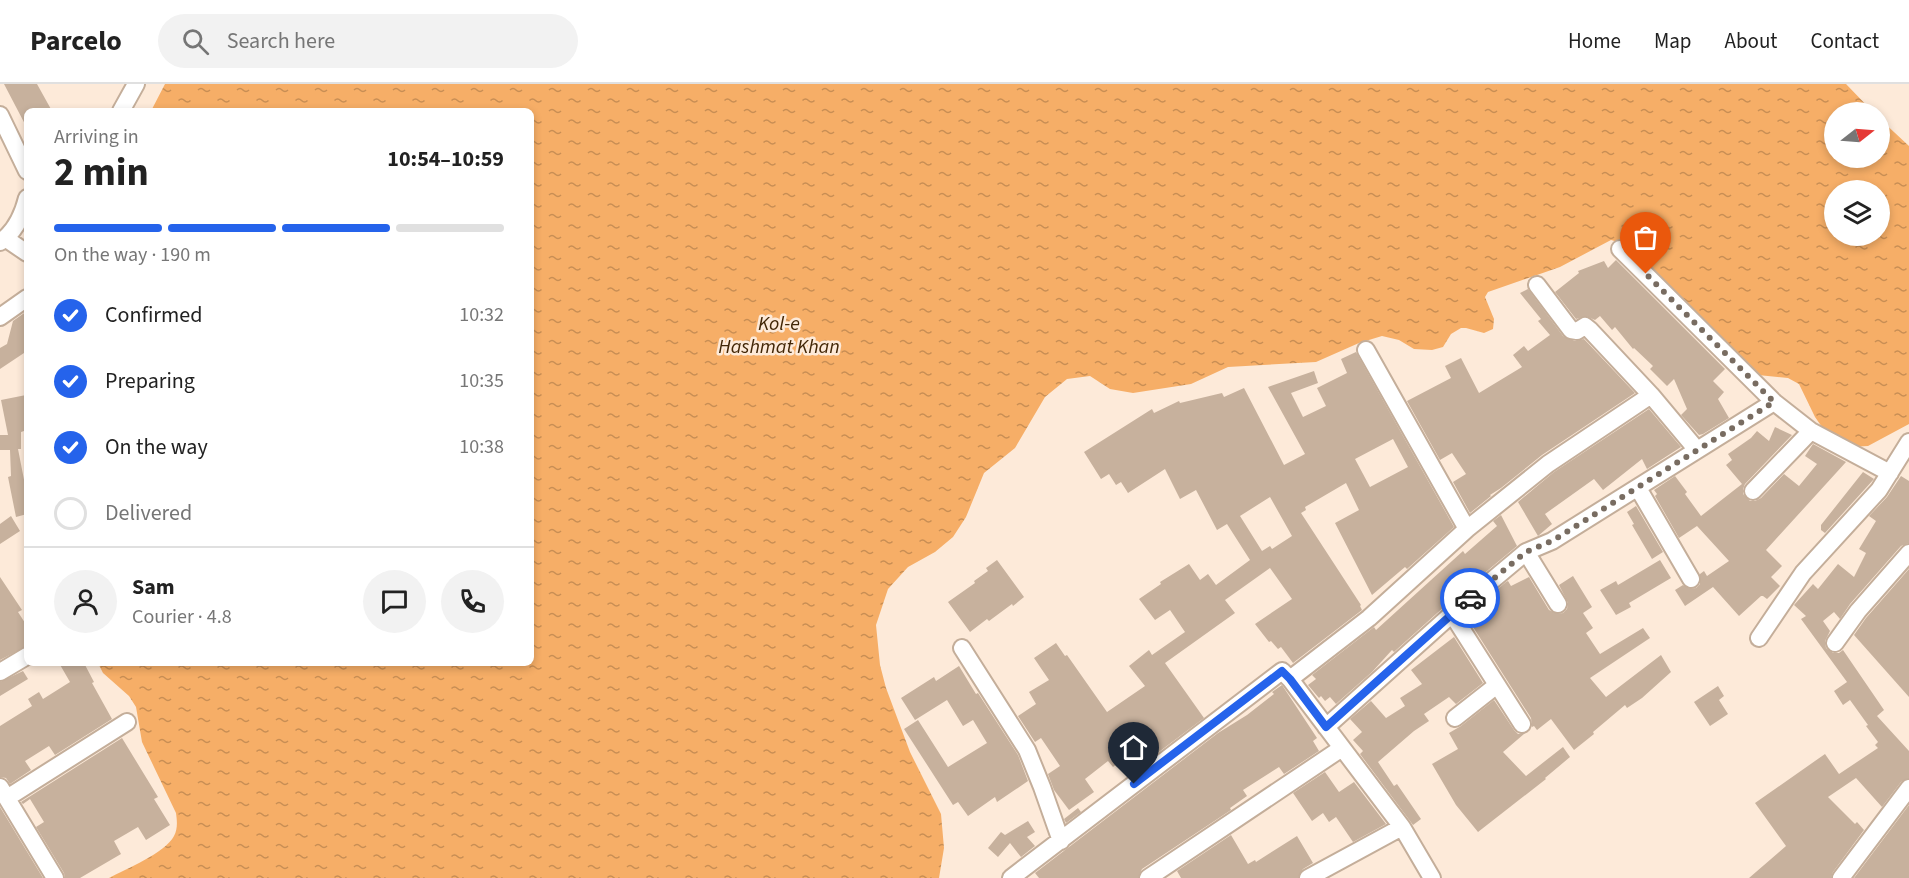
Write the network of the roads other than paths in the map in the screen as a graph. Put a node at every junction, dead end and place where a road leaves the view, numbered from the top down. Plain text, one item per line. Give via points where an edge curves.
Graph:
1 (136, 84) edge
2 (123, 108) edge
3 (0, 115) edge
4 (24, 165) edge
5 (24, 210) edge
6 (3, 240) edge
7 (1620, 249) dead end
8 (24, 251) edge
9 (1537, 285) dead end
10 (24, 300) edge
11 (0, 317) edge
12 (1366, 350) dead end
13 (1651, 395) junction
14 (1774, 402) junction
15 (1811, 431) junction
16 (1909, 442) edge
17 (1697, 450) junction
18 (1890, 473) junction
19 (1638, 488) junction
20 (1753, 491) dead end
21 (1467, 529) junction
22 (1526, 552) junction
23 (1909, 553) edge
24 (1691, 579) dead end
25 (1558, 604) dead end
26 (1452, 614) junction
27 (1759, 638) dead end
28 (1835, 643) dead end
29 (962, 648) dead end
30 (24, 658) edge
31 (0, 672) edge
32 (1290, 679) junction
33 (1497, 685) junction
34 (1455, 718) dead end
35 (127, 722) dead end
36 (1522, 724) dead end
37 (1326, 727) junction
38 (1342, 748) junction
39 (1909, 788) edge
40 (4, 792) edge
41 (1402, 827) junction
42 (1060, 841) junction
43 (55, 878) edge
44 (1011, 878) edge
45 (1148, 878) edge
46 (1308, 878) edge
47 (1432, 878) edge
48 (1841, 878) edge

1 - 2 street
3 - 4 street
5 - 6 street
6 - 8 street
7 - 14 street
9 - 13 street via 1571,330 1590,330
10 - 11 street
12 - 21 street
13 - 17 street
13 - 21 street via 1548,464
14 - 15 street
14 - 17 street
15 - 18 street
15 - 20 street
16 - 18 street
17 - 19 street
18 - 27 street via 1803,573
19 - 22 street via 1552,541
19 - 24 street
21 - 32 street via 1370,618
22 - 25 street
22 - 26 street
23 - 28 street
26 - 33 street
26 - 37 street
29 - 42 street via 1027,750
30 - 31 street
32 - 37 street
32 - 42 street via 1282,671
33 - 34 street
33 - 36 street
35 - 40 street
37 - 38 street
38 - 41 street
38 - 45 street
39 - 48 street
40 - 43 street
41 - 46 street
41 - 47 street
42 - 44 street

